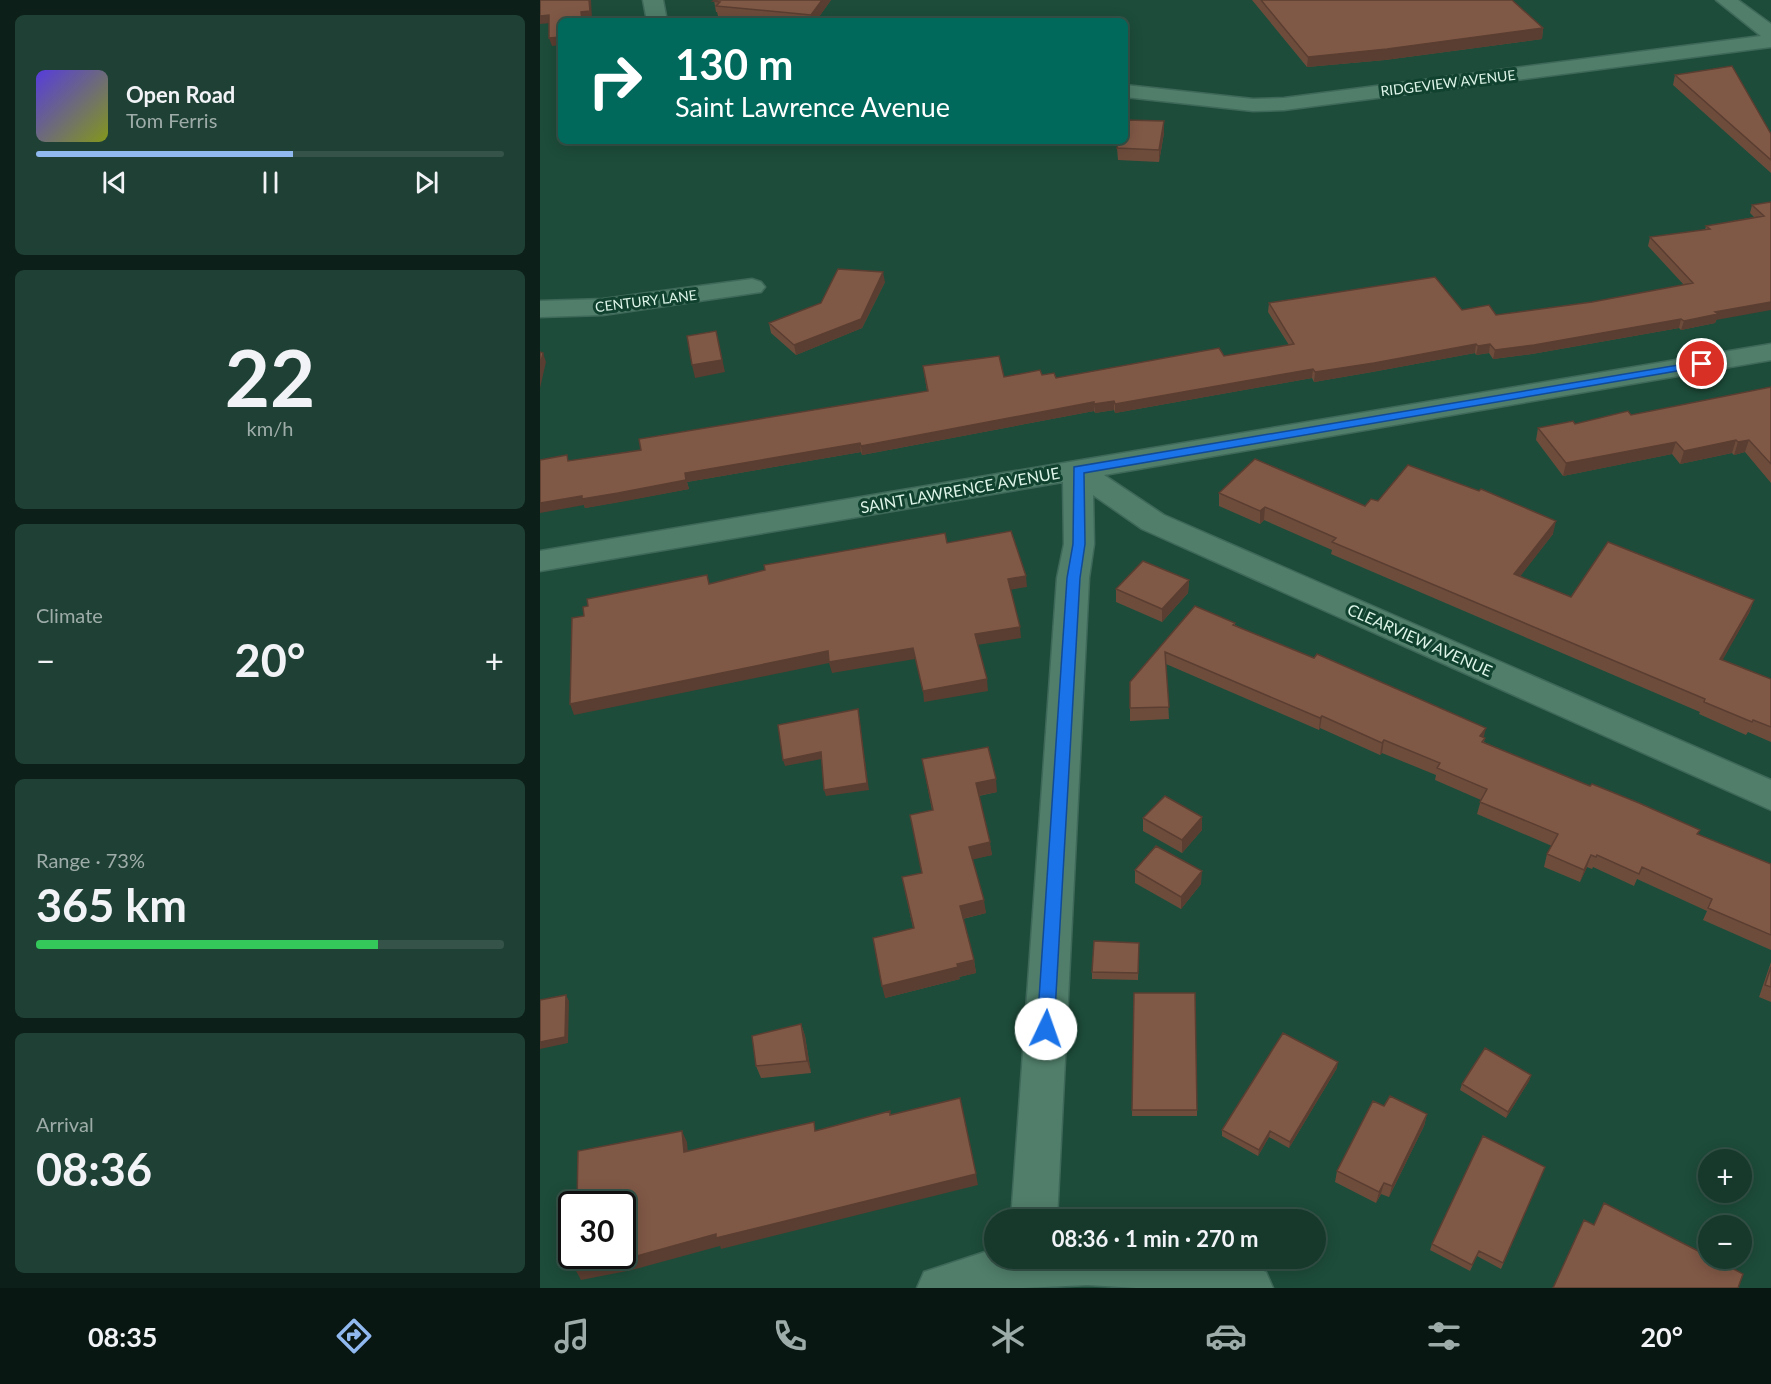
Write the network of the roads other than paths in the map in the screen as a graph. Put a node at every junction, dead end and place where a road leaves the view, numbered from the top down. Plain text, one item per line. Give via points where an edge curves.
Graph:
1 (653, 0) edge
2 (1726, 0) edge
3 (656, 18) edge
4 (1771, 34) edge
5 (1771, 40) edge
6 (1128, 91) edge
7 (752, 287) dead end
8 (540, 309) edge
9 (1771, 352) edge
10 (1078, 470) junction
11 (540, 561) edge
12 (1771, 796) edge
13 (1035, 1209) edge
14 (1005, 1269) edge
15 (1164, 1269) edge
16 (940, 1288) edge
17 (1251, 1288) edge

1 - 3 street
2 - 4 street
5 - 6 street, RIDGEVIEW AVENUE via 1284,104 1253,105
7 - 8 street, CENTURY LANE via 603,307
9 - 10 street, SAINT LAWRENCE AVENUE
10 - 11 street, SAINT LAWRENCE AVENUE
10 - 12 street, CLEARVIEW AVENUE via 1154,522
10 - 13 street via 1079,544 1073,578
14 - 16 street
15 - 17 street via 1203,1274

